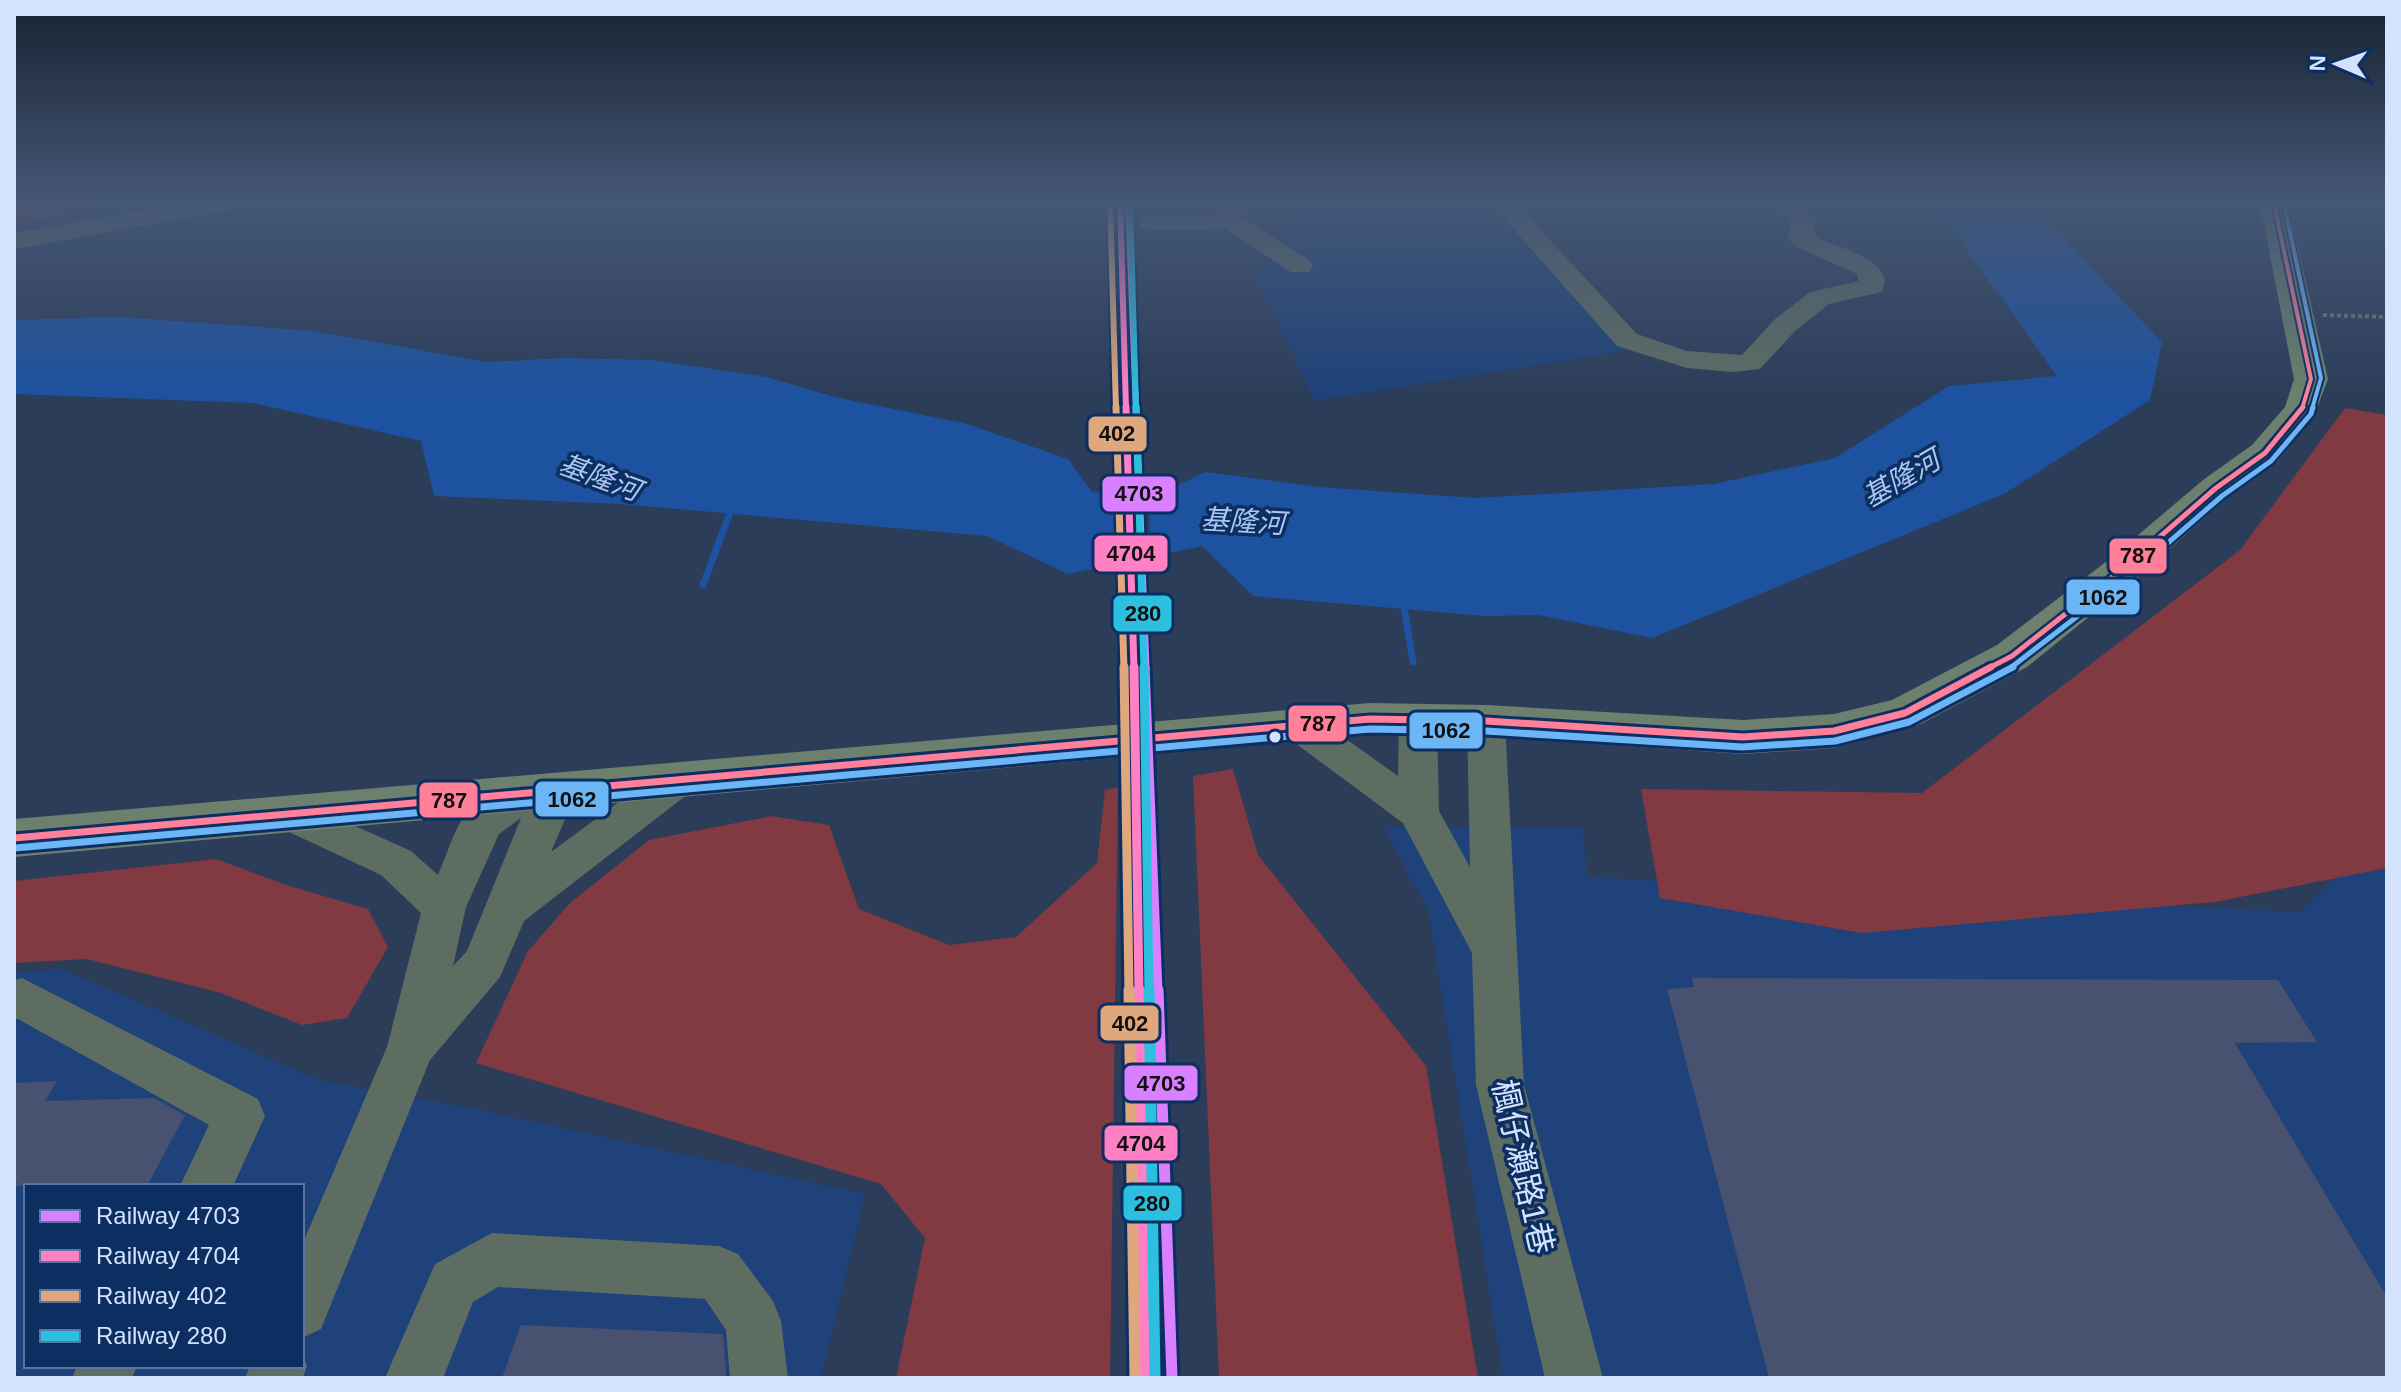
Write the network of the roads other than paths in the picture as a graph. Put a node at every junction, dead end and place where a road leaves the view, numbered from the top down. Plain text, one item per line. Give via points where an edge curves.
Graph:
1 (1298, 264) edge
2 (1558, 264) edge
3 (1856, 264) edge
4 (2287, 264) edge
5 (1300, 266) dead end
6 (1418, 720) junction
7 (1486, 721) junction
8 (1297, 724) junction
9 (679, 779) junction
10 (527, 793) junction
11 (1418, 812) junction
12 (287, 813) junction
13 (14, 838) edge
14 (444, 907) junction
15 (506, 910) junction
16 (1495, 953) junction
17 (14, 1000) edge
18 (411, 1047) junction
19 (207, 1184) edge
20 (304, 1305) edge
21 (414, 1378) edge
22 (759, 1378) edge
23 (1574, 1378) edge

1 - 5 street
2 - 3 street via 1627,340 1655,353 1708,364 1750,363 1785,325 1820,298 1872,286 1868,269
4 - 7 main road via 2311,379 2302,409 2265,453 2012,656 1905,713 1834,731 1743,737
6 - 7 main road
6 - 8 main road
6 - 11 street, 楓仔瀨路1巷
7 - 16 street, 楓仔瀨路1巷
8 - 9 main road
8 - 11 street, 楓仔瀨路1巷
9 - 10 main road
9 - 15 street
10 - 12 main road
10 - 14 street via 483,823
10 - 15 street via 544,819
11 - 16 street, 楓仔瀨路1巷
12 - 13 main road
12 - 14 street via 396,863
14 - 18 street
15 - 18 street via 484,963
16 - 23 street, 楓仔瀨路1巷 via 1500,1085
17 - 19 street via 22,998 240,1116
18 - 20 street
21 - 22 street via 454,1283 492,1260 719,1273 753,1321

